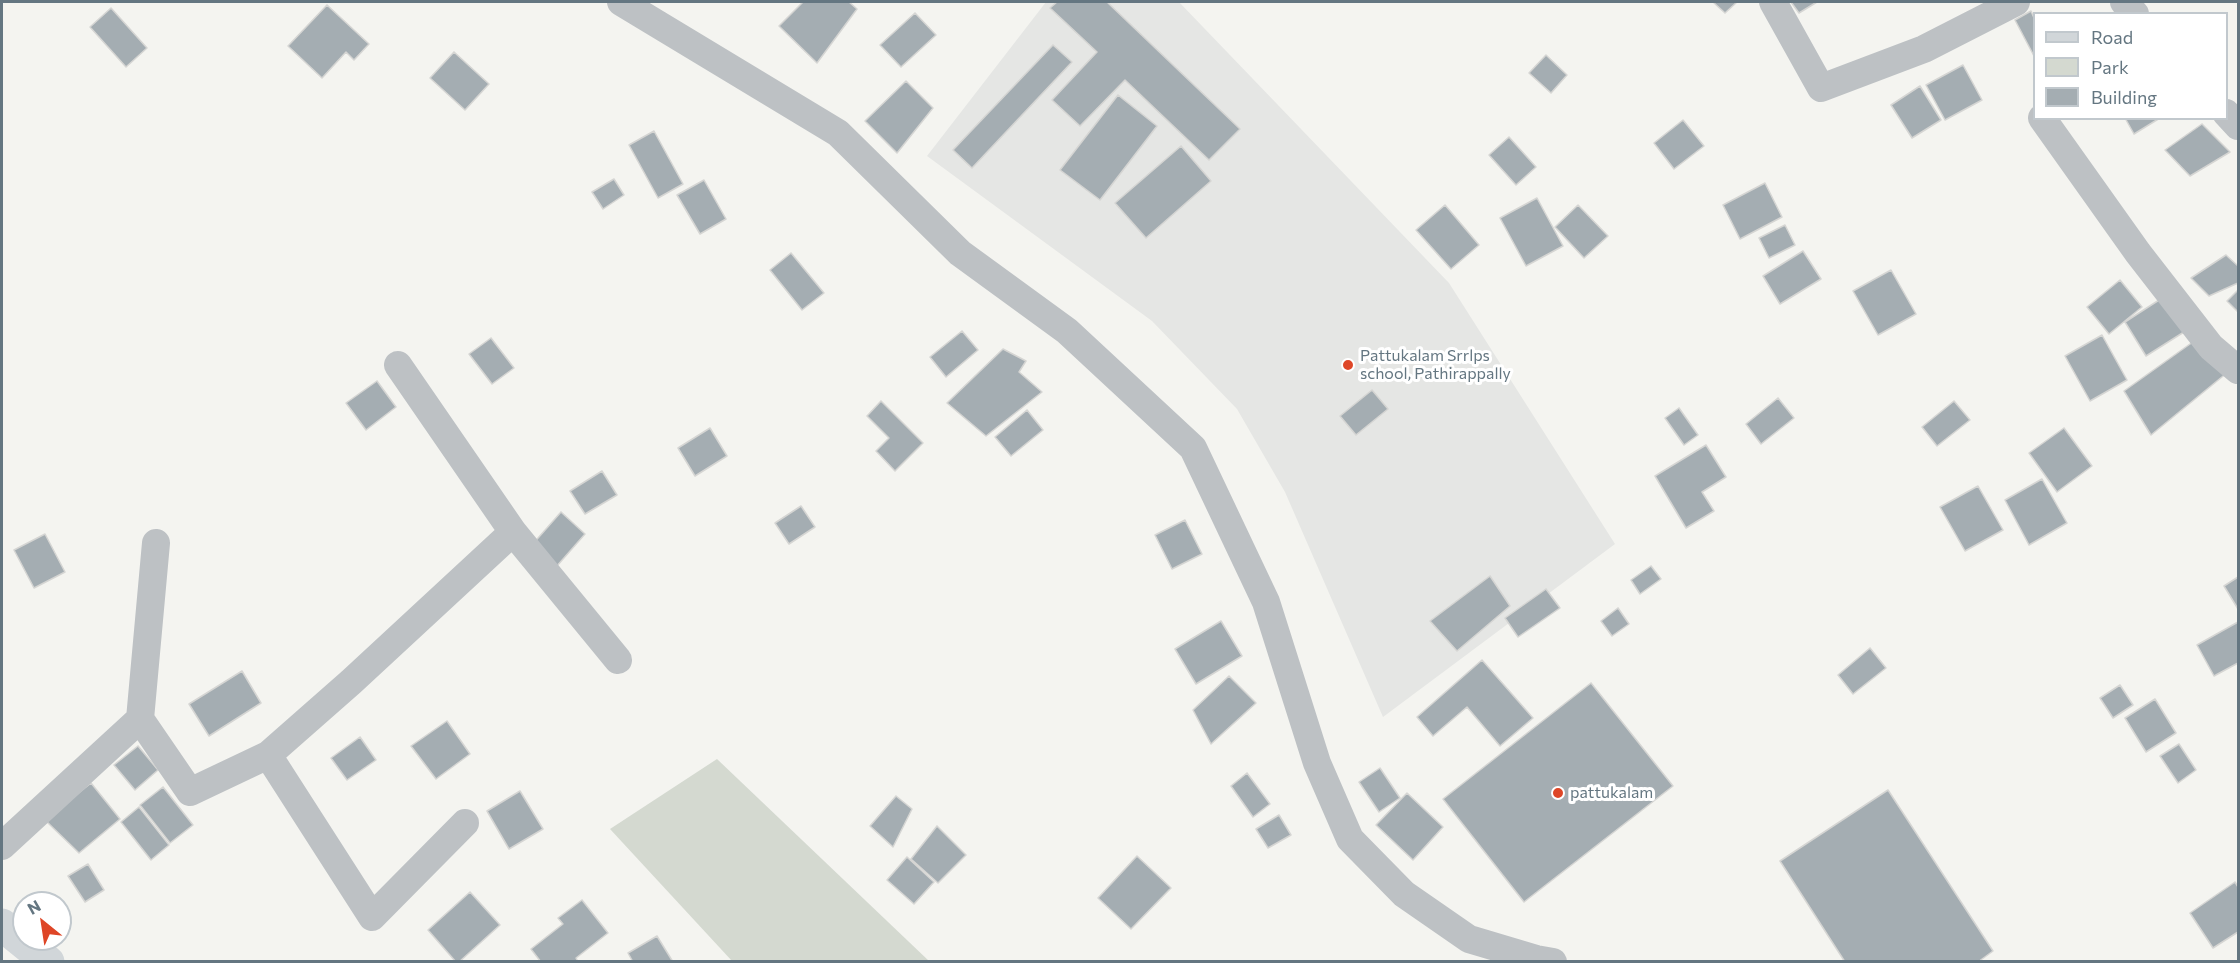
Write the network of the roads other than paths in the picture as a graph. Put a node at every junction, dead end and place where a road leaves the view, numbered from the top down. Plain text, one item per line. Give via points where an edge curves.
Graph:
1 (621, 2) edge
2 (1773, 2) edge
3 (2016, 2) edge
4 (2043, 120) edge
5 (398, 365) dead end
6 (2238, 370) edge
7 (513, 532) junction
8 (156, 543) dead end
9 (618, 660) dead end
10 (140, 719) junction
11 (268, 755) junction
12 (465, 823) dead end
13 (2, 846) edge
14 (2, 925) edge
15 (48, 962) edge
16 (1553, 962) edge

1 - 16 street via 838,133 960,253 1067,331 1193,448 1266,602 1317,763 1350,839 1404,894 1469,939
2 - 3 street via 1821,88 1924,49
4 - 6 street via 2211,347
5 - 7 street
7 - 9 street
7 - 11 street
8 - 10 street
10 - 11 street via 190,792
10 - 13 street
11 - 12 street via 372,917
14 - 15 main road

